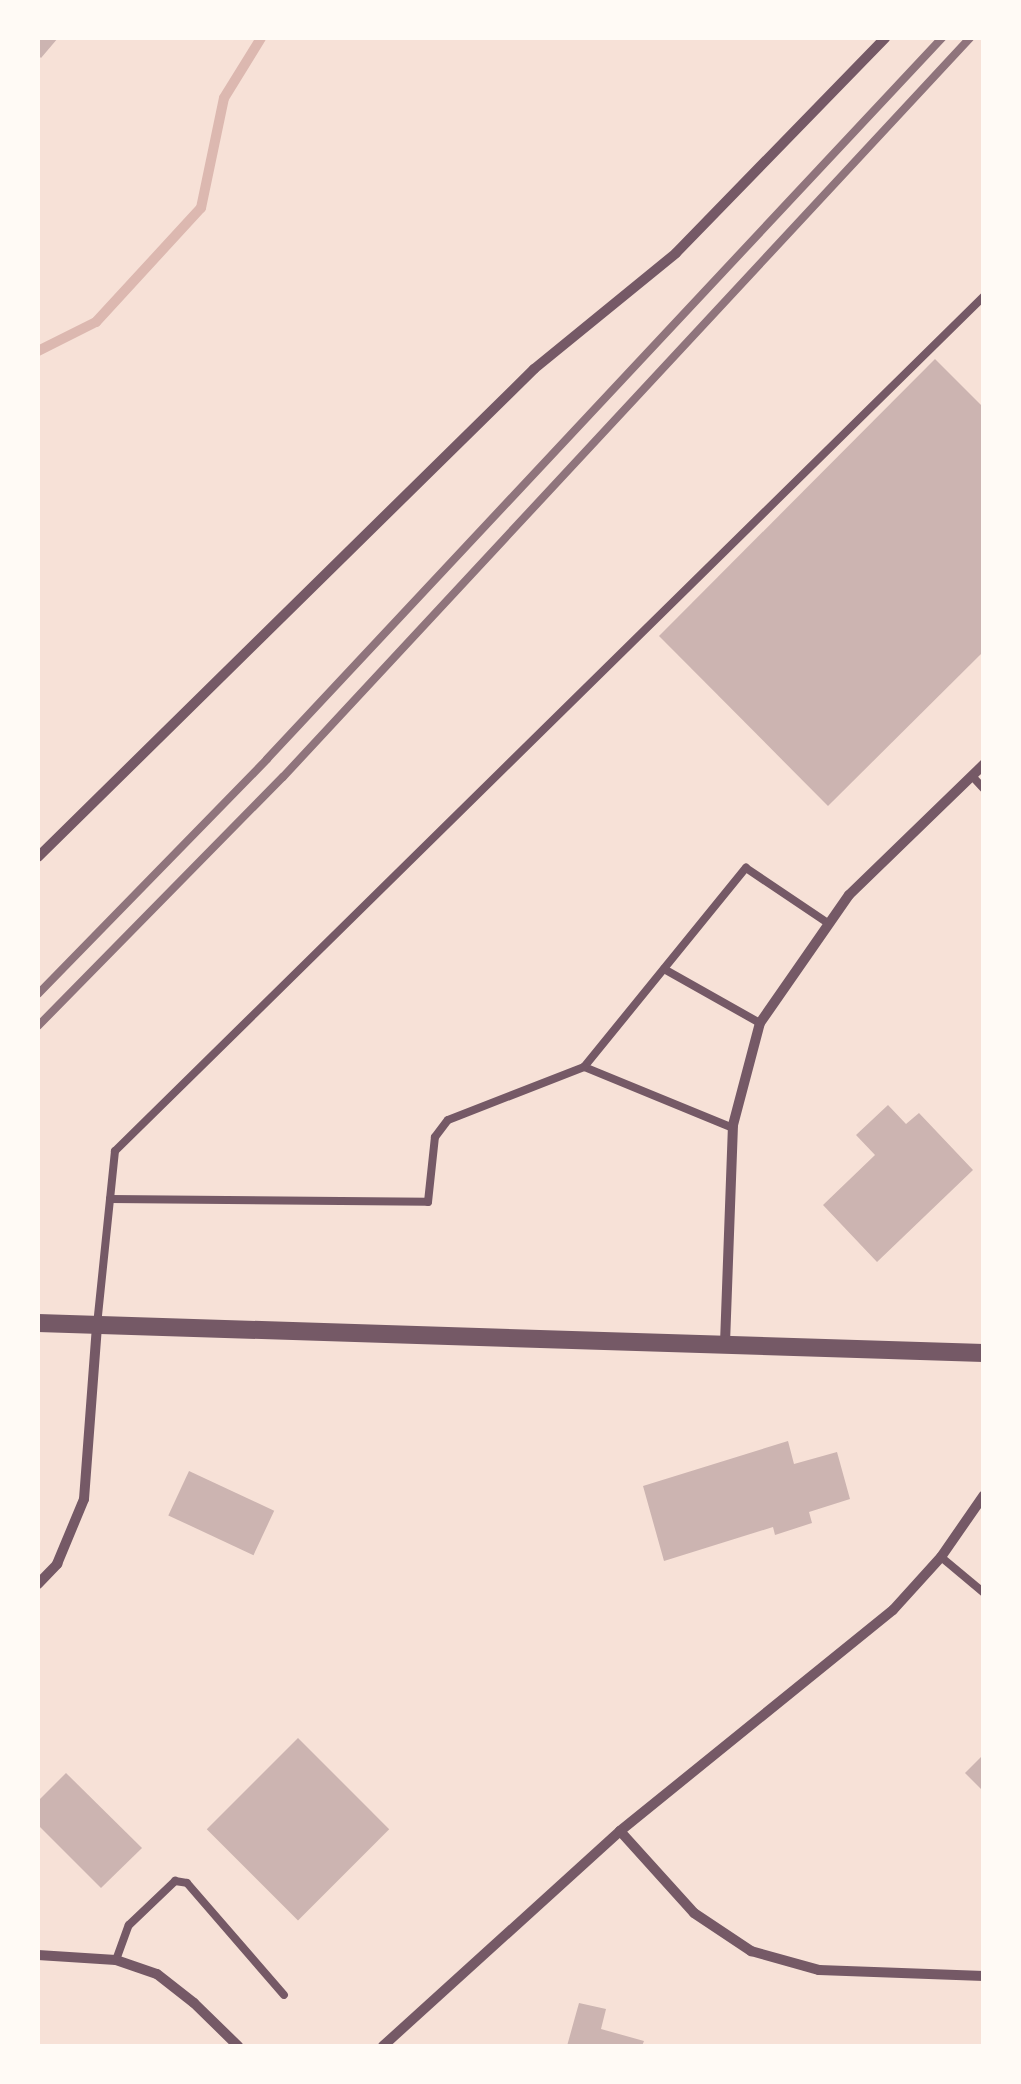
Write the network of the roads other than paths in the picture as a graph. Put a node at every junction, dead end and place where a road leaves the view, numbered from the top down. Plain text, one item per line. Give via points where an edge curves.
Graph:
1 (884, 38) edge
2 (984, 296) edge
3 (984, 764) edge
4 (972, 776) junction
5 (984, 789) edge
6 (38, 857) edge
7 (828, 923) junction
8 (664, 970) junction
9 (760, 1023) junction
10 (584, 1067) junction
11 (733, 1128) junction
12 (110, 1199) junction
13 (38, 1322) edge
14 (97, 1324) junction
15 (725, 1343) junction
16 (984, 1353) edge
17 (984, 1495) edge
18 (941, 1557) junction
19 (38, 1584) edge
20 (984, 1593) edge
21 (620, 1831) junction
22 (38, 1954) edge
23 (116, 1960) junction
24 (984, 1976) edge
25 (284, 1995) dead end
26 (238, 2046) edge
27 (383, 2046) edge

1 - 6 street via 676,253 534,369
2 - 12 lane via 115,1151
3 - 4 street
4 - 5 lane
4 - 7 street
7 - 8 lane via 746,868
7 - 9 street
8 - 9 lane
8 - 10 lane
9 - 11 street
10 - 11 lane
10 - 12 lane via 448,1120 436,1137 428,1202
11 - 15 street
12 - 14 lane
13 - 14 street
14 - 15 street
14 - 19 street via 84,1498 57,1564
15 - 16 street
17 - 18 street
18 - 20 lane
18 - 21 street via 893,1610
21 - 24 street via 694,1913 751,1951 819,1970
21 - 27 street
22 - 23 street
23 - 25 lane via 129,1925 174,1880 187,1883
23 - 26 street via 156,1974

